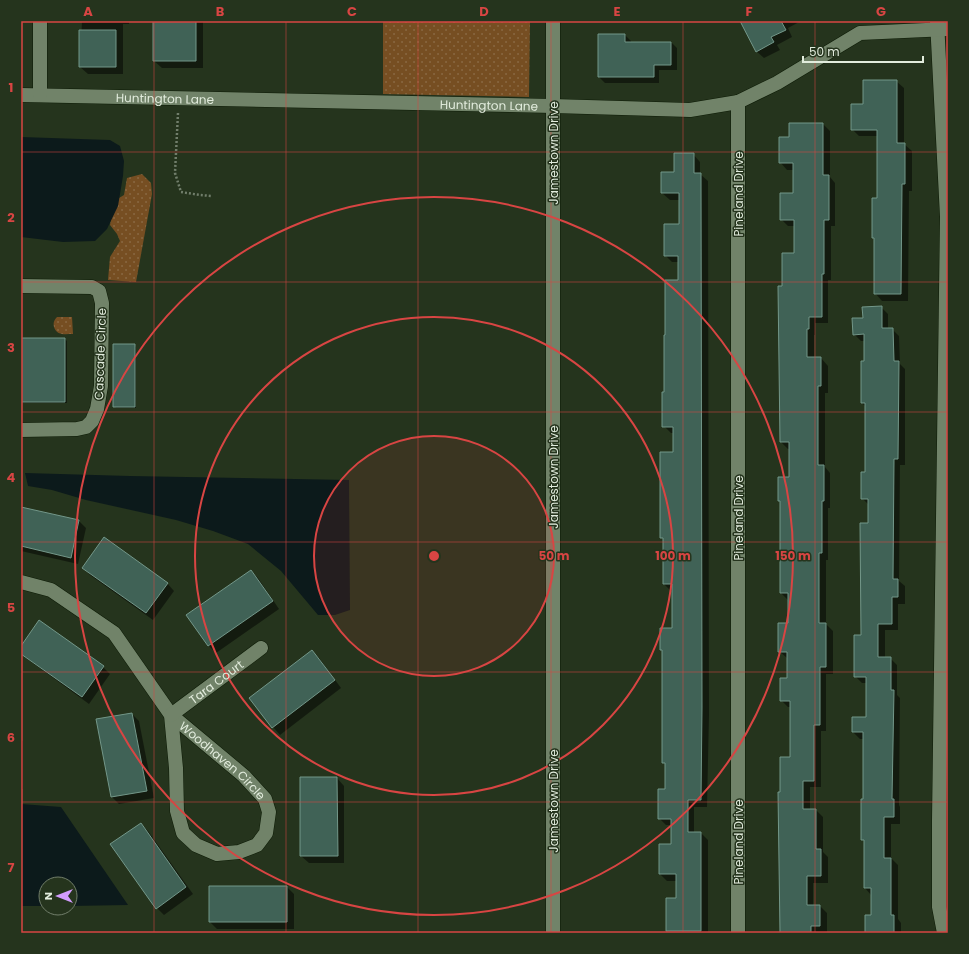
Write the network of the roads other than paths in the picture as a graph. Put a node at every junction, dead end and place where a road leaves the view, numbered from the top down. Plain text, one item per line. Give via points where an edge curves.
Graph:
1 (40, 21) edge
2 (553, 21) edge
3 (941, 27) edge
4 (21, 95) edge
5 (40, 96) junction
6 (738, 102) junction
7 (553, 106) junction
8 (947, 217) edge
9 (21, 286) edge
10 (21, 430) edge
11 (21, 582) edge
12 (261, 648) dead end
13 (171, 716) junction
14 (944, 820) edge
15 (553, 933) edge
16 (738, 933) edge
17 (944, 933) edge

1 - 5 street
2 - 7 street, Jamestown Drive
3 - 6 street, Huntington Lane via 860,33 777,83
3 - 8 street
4 - 5 street, Huntington Lane
5 - 7 street, Huntington Lane
6 - 7 street, Huntington Lane via 690,110
6 - 16 street, Pineland Drive
7 - 15 street, Jamestown Drive
8 - 14 street
9 - 10 street, Cascade Circle via 92,287 99,291 102,302 101,386 92,421 86,427 77,429
11 - 13 street, Woodhaven Circle via 51,590 114,633
12 - 13 street, Tara Court
13 - 13 street, Woodhaven Circle via 244,776 265,799 269,812 266,833 257,845 239,852 217,854 196,845 183,833 177,811
14 - 17 street via 939,907

